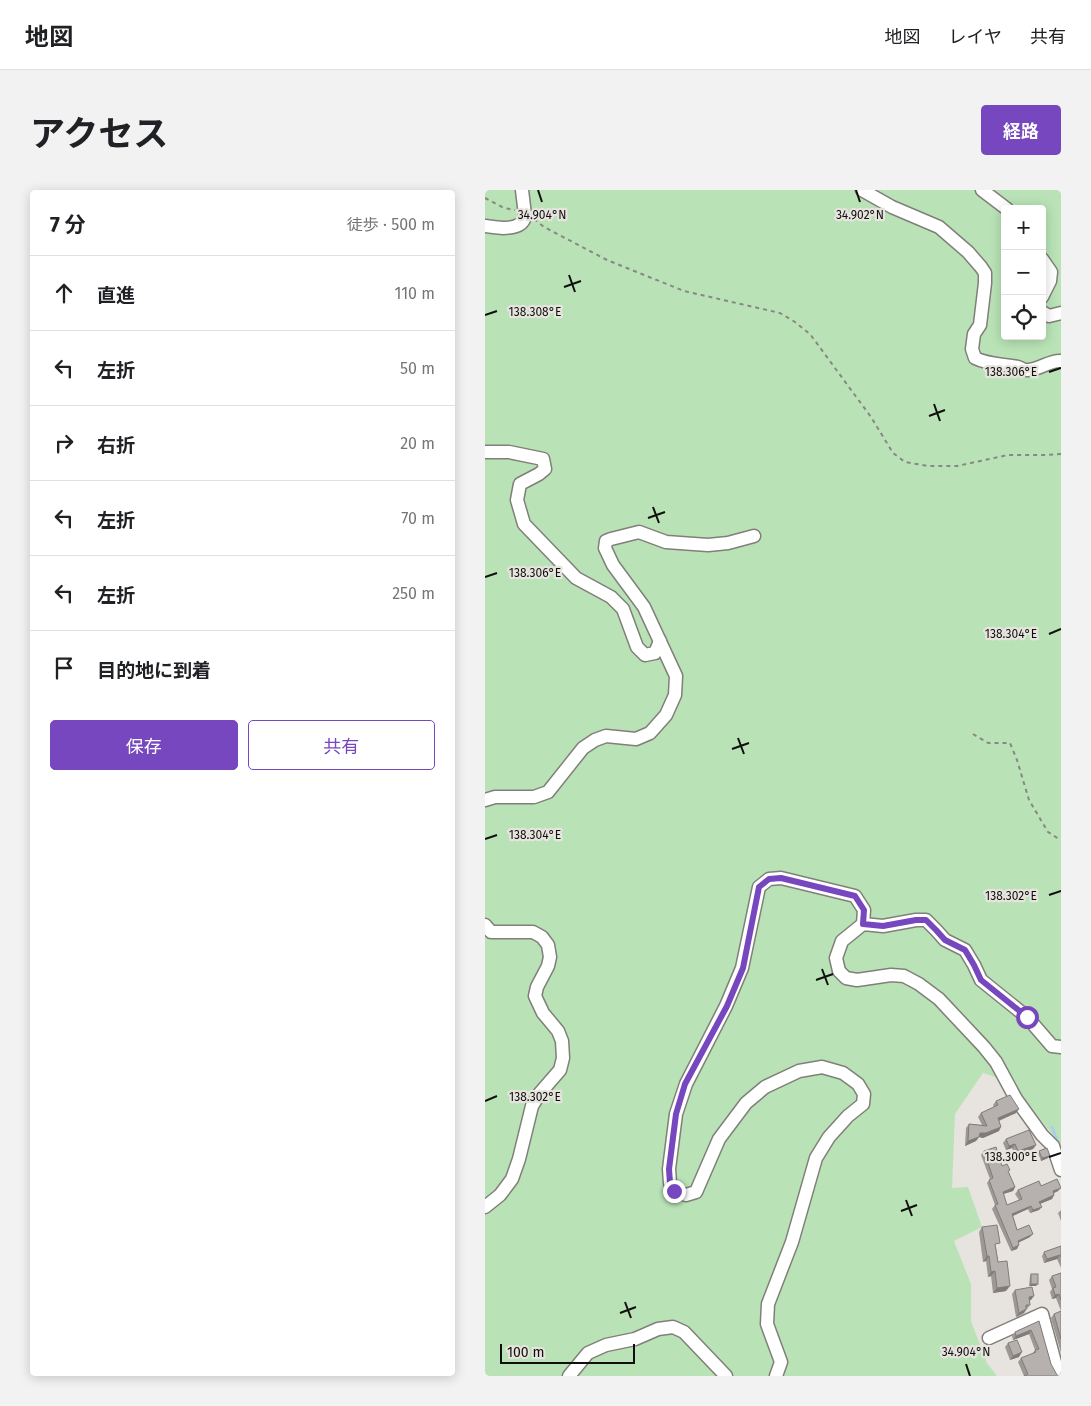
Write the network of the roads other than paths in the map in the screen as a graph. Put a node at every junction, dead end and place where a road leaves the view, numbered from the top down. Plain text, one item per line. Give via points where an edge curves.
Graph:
1 (522, 190) edge
2 (862, 190) edge
3 (982, 190) edge
4 (1002, 205) edge
5 (485, 226) edge
6 (1046, 265) edge
7 (1046, 289) edge
8 (1061, 313) edge
9 (1046, 314) edge
10 (1061, 360) edge
11 (485, 452) edge
12 (753, 536) dead end
13 (660, 641) junction
14 (485, 800) edge
15 (863, 924) junction
16 (485, 925) edge
17 (1061, 1047) edge
18 (1061, 1170) edge
19 (485, 1207) edge
20 (989, 1338) dead end
21 (1061, 1375) edge
22 (569, 1376) edge
23 (726, 1376) edge
24 (776, 1376) edge

1 - 5 street via 525,219 518,226 503,229
2 - 10 street via 902,212 939,227 981,267 985,283 979,325 974,334 972,349 975,358 1026,370
3 - 4 street
6 - 7 street via 1051,272
8 - 9 street
11 - 13 street via 509,452 543,459 545,468 520,484 517,500 524,524 577,578 611,597 623,609 637,647 645,655 655,653
12 - 13 street via 708,545 666,542 639,532 606,542 605,548 613,565 645,607
13 - 14 street via 676,676 675,695 665,715 650,733 636,739 606,736 595,740 583,748 548,792 534,797
15 - 17 street via 883,926 926,920 945,940 965,950 981,980 1027,1017 1052,1046
15 - 18 street via 842,941 836,958 839,971 846,978 857,980 904,976 939,999 996,1062 1017,1099 1053,1146
15 - 24 street via 864,910 855,896 781,878 769,879 759,887 743,968 727,1006 685,1084 676,1114 670,1183 674,1191 686,1195 696,1192 719,1140 746,1103 765,1087 799,1072 822,1067 843,1073 864,1094 863,1104 829,1137 816,1158 793,1242 768,1304 767,1324 781,1362
16 - 19 street via 491,932 533,932 548,945 548,966 535,996 543,1013 558,1031 563,1058 560,1070 531,1106 512,1179 501,1195
20 - 21 street via 1042,1314
22 - 23 street via 588,1353 673,1327 685,1332

